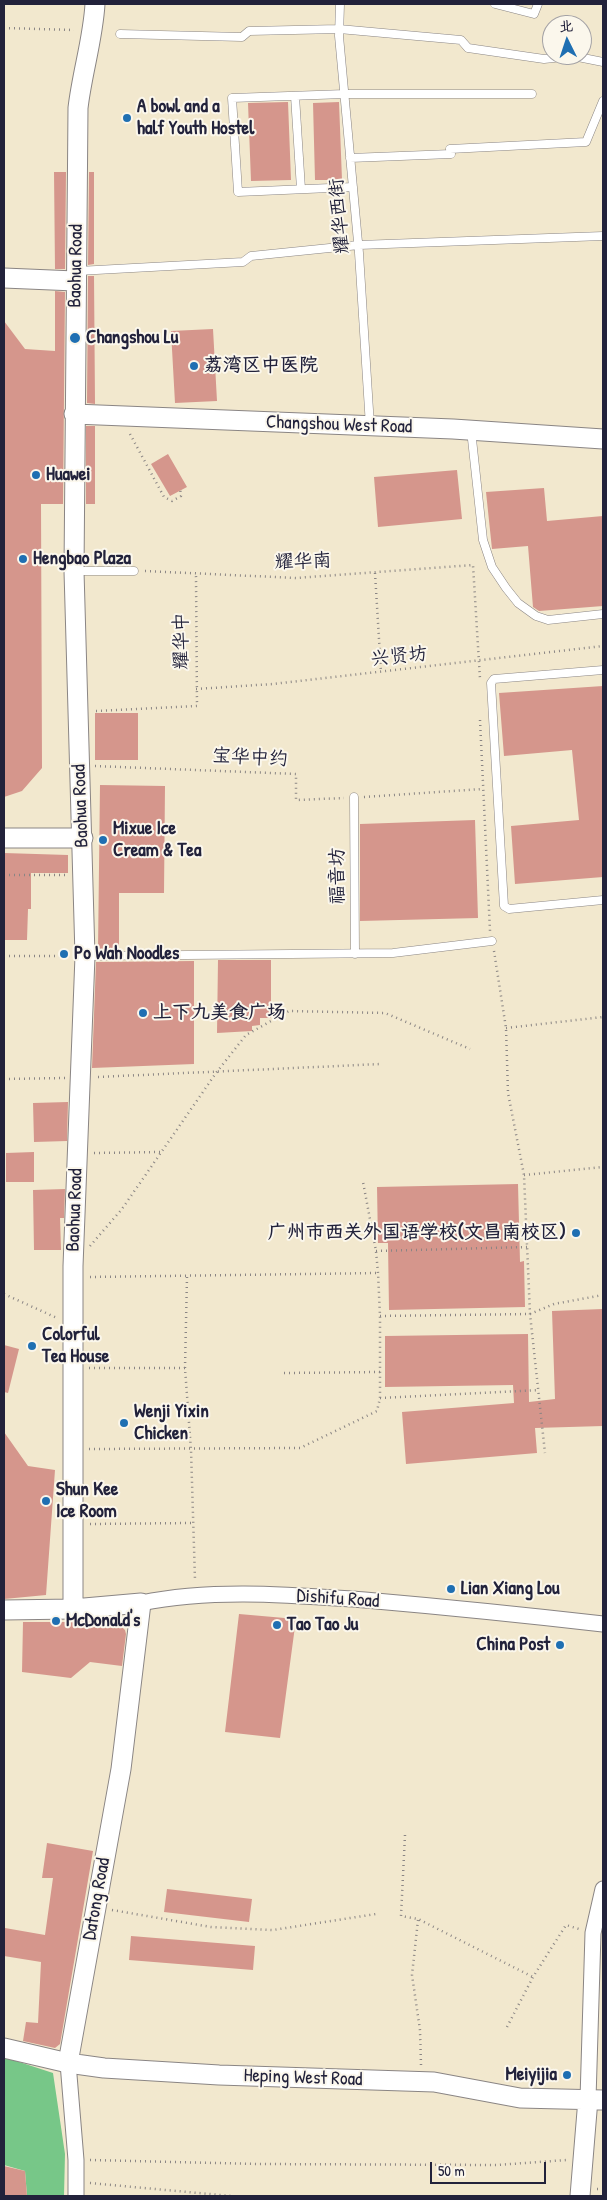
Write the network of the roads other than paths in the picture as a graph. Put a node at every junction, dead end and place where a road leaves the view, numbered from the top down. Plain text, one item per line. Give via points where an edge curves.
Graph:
1 (95, 4) edge
2 (340, 4) edge
3 (495, 4) edge
4 (538, 4) edge
5 (339, 29) junction
6 (120, 34) dead end
7 (603, 62) edge
8 (345, 94) junction
9 (532, 94) dead end
10 (296, 96) junction
11 (603, 101) edge
12 (350, 158) junction
13 (353, 187) junction
14 (300, 189) junction
15 (603, 236) edge
16 (359, 245) junction
17 (76, 276) junction
18 (4, 278) edge
19 (74, 414) junction
20 (370, 426) junction
21 (471, 430) junction
22 (603, 439) edge
23 (134, 570) road end
24 (74, 571) junction
25 (603, 614) edge
26 (603, 670) edge
27 (354, 797) road end
28 (4, 838) edge
29 (83, 838) junction
30 (603, 900) edge
31 (492, 941) road end
32 (355, 954) junction
33 (85, 956) junction
34 (141, 1603) junction
35 (73, 1609) junction
36 (4, 1610) edge
37 (603, 1624) edge
38 (603, 1889) edge
39 (598, 1935) edge
40 (4, 2048) edge
41 (68, 2063) junction
42 (595, 2099) edge
43 (76, 2189) edge
44 (580, 2196) edge

1 - 17 street, Baohua Road via 78,108
2 - 5 lane, 耀华西街
3 - 4 lane via 534,14
5 - 6 lane via 249,32 242,37
5 - 7 lane via 461,40 468,48 544,59 573,56
5 - 8 lane, 耀华西街
8 - 9 lane
8 - 10 lane
8 - 12 lane, 耀华西街
10 - 14 lane
10 - 14 lane via 232,98 238,192
11 - 12 lane via 586,142 450,149 451,154
12 - 13 lane, 耀华西街
13 - 14 lane
13 - 16 lane, 耀华西街
15 - 16 lane
16 - 17 lane via 251,256 244,262
16 - 20 lane, 耀华西街
17 - 18 street
17 - 19 street, Baohua Road
19 - 20 street, Changshou West Road
19 - 24 street, Baohua Road
20 - 21 street, Changshou West Road
21 - 22 street, Changshou West Road
21 - 25 lane via 483,540 500,581 518,603 548,620
23 - 24 lane
24 - 29 street, Baohua Road
26 - 30 lane via 494,679 491,683 504,906 509,909
27 - 32 lane, 福音坊
28 - 29 street
29 - 33 street, Baohua Road
31 - 32 lane via 393,953
32 - 33 lane
33 - 35 street, Baohua Road via 73,1272
34 - 35 street, Dishifu Road
34 - 37 street, Dishifu Road via 176,1596 252,1594 481,1610
34 - 41 street, Datong Road via 121,1769
35 - 36 street, Dishifu Road
38 - 39 street
39 - 42 street
40 - 41 street, Heping West Road
41 - 42 street, Heping West Road via 181,2074 434,2082 520,2098
41 - 43 street, Datong Road
42 - 44 street via 582,2159

